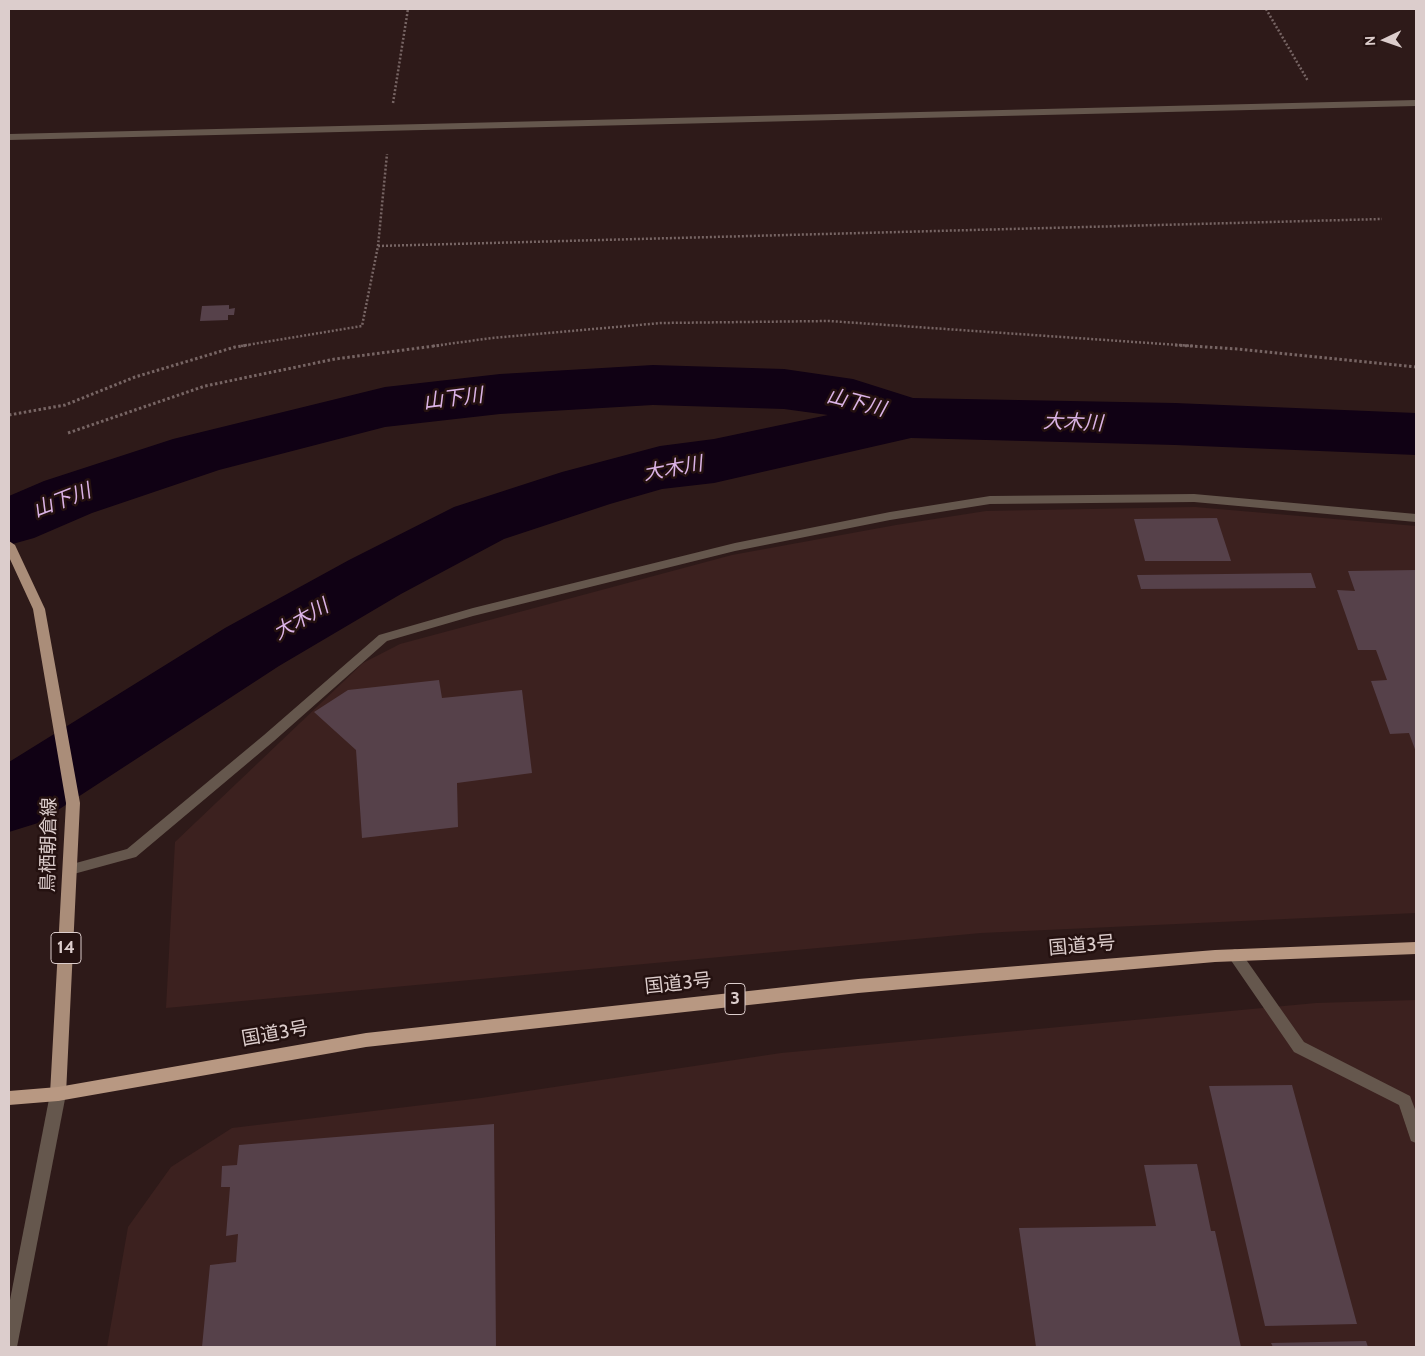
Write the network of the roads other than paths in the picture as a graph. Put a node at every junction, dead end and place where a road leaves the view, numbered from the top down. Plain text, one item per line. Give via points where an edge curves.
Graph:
1 (1416, 103) edge
2 (9, 137) edge
3 (1416, 518) edge
4 (9, 545) edge
5 (70, 870) junction
6 (1416, 948) edge
7 (1235, 955) junction
8 (58, 1094) junction
9 (9, 1098) edge
10 (1416, 1136) edge
11 (9, 1347) edge

1 - 2 street
3 - 5 street via 1194,498 990,500 735,546 472,612 382,638 132,853
4 - 5 main road, 鳥栖朝倉線 / 14 via 39,609 73,803
5 - 8 main road, 鳥栖朝倉線 / 14
6 - 7 highway, 国道3号 / 3
7 - 8 highway, 国道3号 / 3 via 858,986 366,1040
7 - 10 street via 1299,1047 1405,1101
8 - 9 highway, 国道3号 / 3
8 - 11 street

